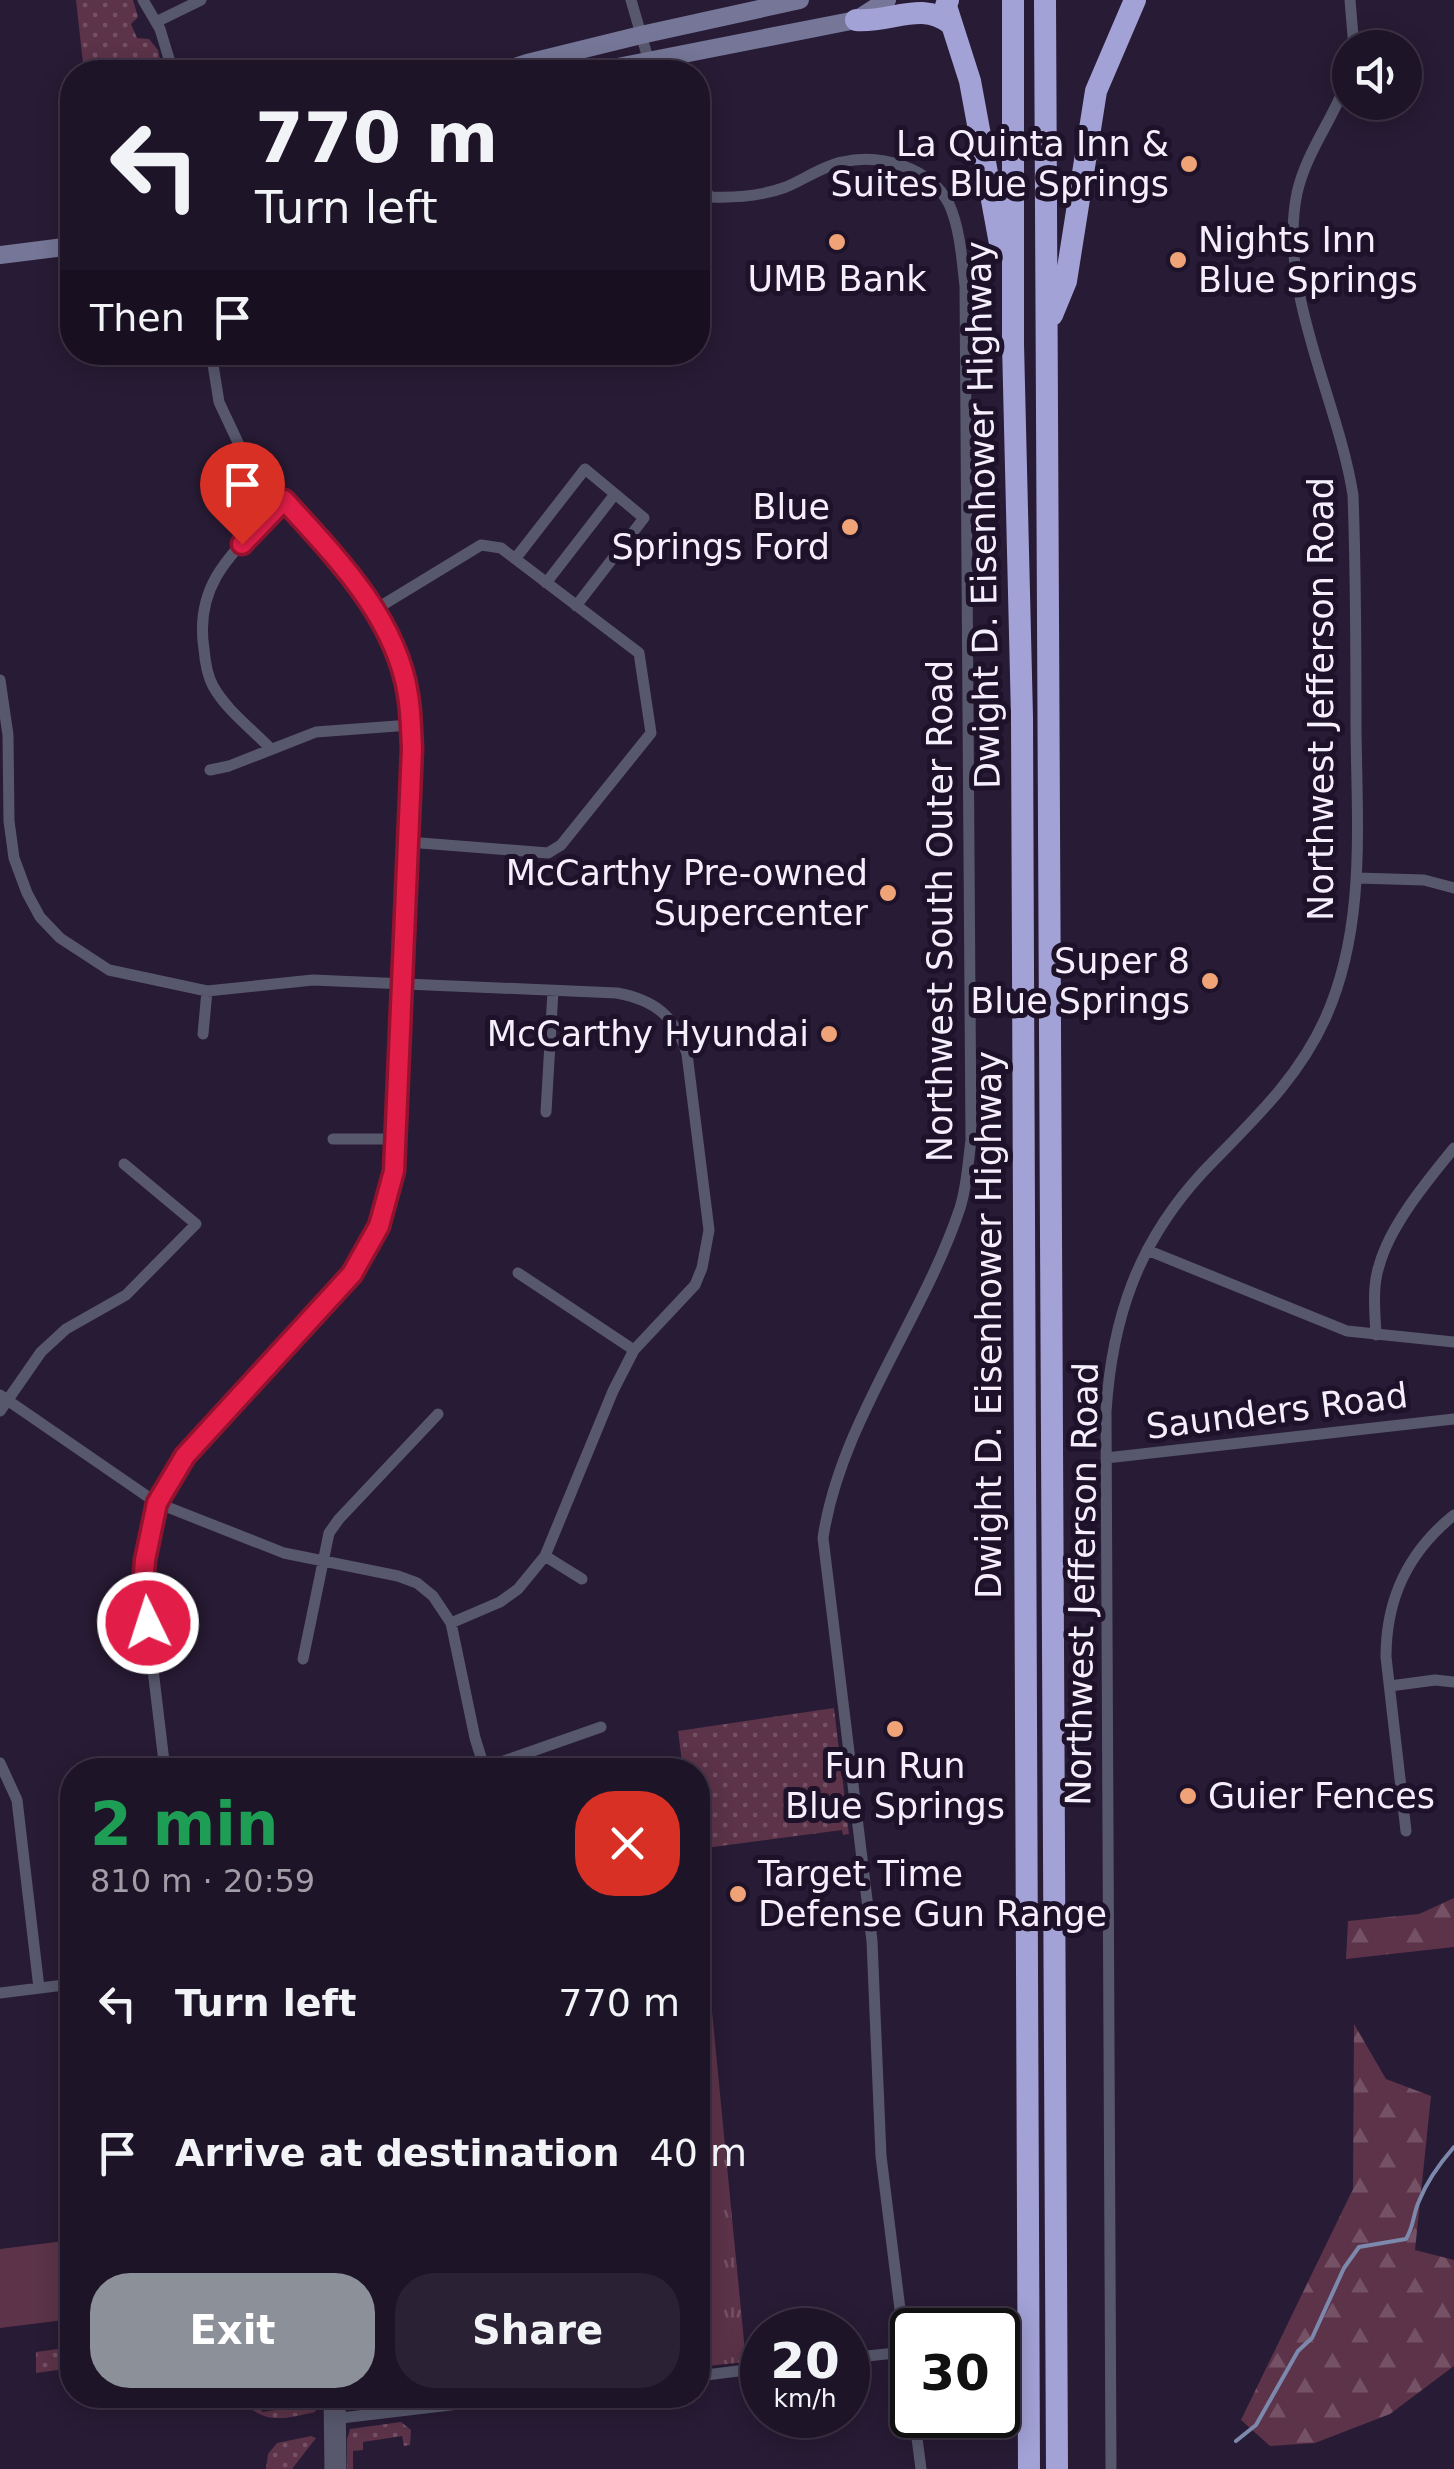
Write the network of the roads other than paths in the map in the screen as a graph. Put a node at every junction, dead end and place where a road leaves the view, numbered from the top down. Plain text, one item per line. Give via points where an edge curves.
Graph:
1 (143, 0) edge
2 (201, 0) edge
3 (631, 0) edge
4 (887, 0) edge
5 (948, 0) edge
6 (1013, 0) edge
7 (1045, 0) edge
8 (1135, 0) edge
9 (1350, 0) edge
10 (791, 2) edge
11 (856, 20) junction
12 (156, 22) junction
13 (952, 24) junction
14 (1352, 30) edge
15 (641, 35) junction
16 (170, 60) edge
17 (539, 60) edge
18 (648, 60) edge
19 (677, 60) edge
20 (1332, 117) edge
21 (710, 197) edge
22 (60, 248) edge
23 (0, 255) edge
24 (1047, 328) junction
25 (1013, 344) junction
26 (213, 365) edge
27 (615, 494) junction
28 (284, 500) junction
29 (515, 559) junction
30 (546, 583) junction
31 (576, 606) junction
32 (376, 609) junction
33 (0, 680) edge
34 (410, 724) junction
35 (272, 749) junction
36 (210, 770) dead end
37 (4, 822) edge
38 (408, 842) junction
39 (1357, 878) junction
40 (1454, 888) edge
41 (402, 985) junction
42 (207, 991) junction
43 (553, 991) junction
44 (203, 1034) dead end
45 (546, 1112) dead end
46 (333, 1139) dead end
47 (396, 1139) junction
48 (1454, 1148) edge
49 (124, 1164) dead end
50 (1147, 1250) junction
51 (518, 1274) dead end
52 (1376, 1336) junction
53 (1454, 1342) edge
54 (634, 1350) junction
55 (2, 1402) edge
56 (438, 1414) dead end
57 (1454, 1418) edge
58 (1106, 1458) junction
59 (157, 1503) junction
60 (1454, 1515) edge
61 (545, 1556) junction
62 (322, 1560) junction
63 (582, 1579) dead end
64 (451, 1623) junction
65 (303, 1659) dead end
66 (1454, 1682) edge
67 (1390, 1686) junction
68 (602, 1727) dead end
69 (164, 1758) edge
70 (480, 1758) edge
71 (515, 1758) edge
72 (0, 1764) edge
73 (1406, 1831) dead end
74 (60, 1985) edge
75 (39, 1988) junction
76 (0, 1993) edge
77 (900, 2308) edge
78 (740, 2371) edge
79 (710, 2374) edge
80 (329, 2408) edge
81 (341, 2408) edge
82 (425, 2408) edge
83 (341, 2418) junction
84 (917, 2438) edge
85 (330, 2469) edge
86 (341, 2469) edge
87 (921, 2469) edge
88 (1028, 2469) edge
89 (1057, 2469) edge
90 (1110, 2469) edge

1 - 12 street
2 - 12 street
3 - 15 street
4 - 11 main road
5 - 13 highway
6 - 25 highway, Dwight D. Eisenhower Highway
7 - 24 highway, Dwight D. Eisenhower Highway
8 - 24 highway via 1096,91 1066,281
9 - 14 street
10 - 15 main road
11 - 13 highway via 926,9
11 - 19 main road
12 - 16 street
13 - 25 highway via 1000,234
15 - 17 main road
15 - 18 street
20 - 39 street, Northwest Jefferson Road via 1305,168 1294,223 1301,296 1353,495
21 - 77 street, Northwest South Outer Road via 744,198 842,162 886,158 927,178 948,202 965,286 969,1157 962,1204 941,1259 836,1480 823,1538 872,1941 882,2156
22 - 23 main road
24 - 89 highway, Dwight D. Eisenhower Highway
25 - 88 highway, Dwight D. Eisenhower Highway via 1022,737
26 - 28 street via 219,402 242,451
27 - 29 street via 585,469
27 - 30 street
27 - 31 street via 644,518
28 - 32 street
28 - 35 street via 222,566 201,618 212,684
29 - 30 street
29 - 32 street via 481,545
30 - 31 street
31 - 38 street via 638,654 648,740 548,852
32 - 34 street via 400,663
33 - 37 street via 8,735
34 - 35 street via 316,732
34 - 38 street
35 - 36 street
37 - 42 street via 26,893 60,938 108,970
38 - 41 street
39 - 40 street
39 - 50 street, Northwest Jefferson Road via 1348,950 1313,1043 1264,1111 1181,1198
41 - 42 street via 313,980
41 - 43 street
41 - 47 street
42 - 44 street
43 - 45 street
43 - 54 street via 617,992 652,1002 673,1022 688,1054 708,1248 695,1284
46 - 47 street
47 - 59 street via 388,1200 368,1250 339,1291 185,1456
48 - 52 street via 1386,1246 1378,1268
49 - 55 street via 196,1224 126,1295 66,1329
50 - 52 street via 1346,1332
50 - 58 street, Northwest Jefferson Road via 1118,1321 1109,1365
51 - 54 street
52 - 53 street
54 - 61 street
55 - 59 street
56 - 62 street via 339,1519
57 - 58 street, Saunders Road
58 - 90 street, Northwest Jefferson Road
59 - 62 street via 262,1546
59 - 69 street via 143,1586
60 - 67 street via 1422,1546 1396,1591 1386,1632
61 - 63 street
61 - 64 street via 509,1595
62 - 64 street via 417,1583
62 - 65 street
64 - 70 street
66 - 67 street
67 - 73 street
68 - 71 street
72 - 75 street via 16,1800
74 - 75 street
75 - 76 street
78 - 79 street
80 - 85 street
81 - 83 street
82 - 83 street
83 - 86 street
84 - 87 street

